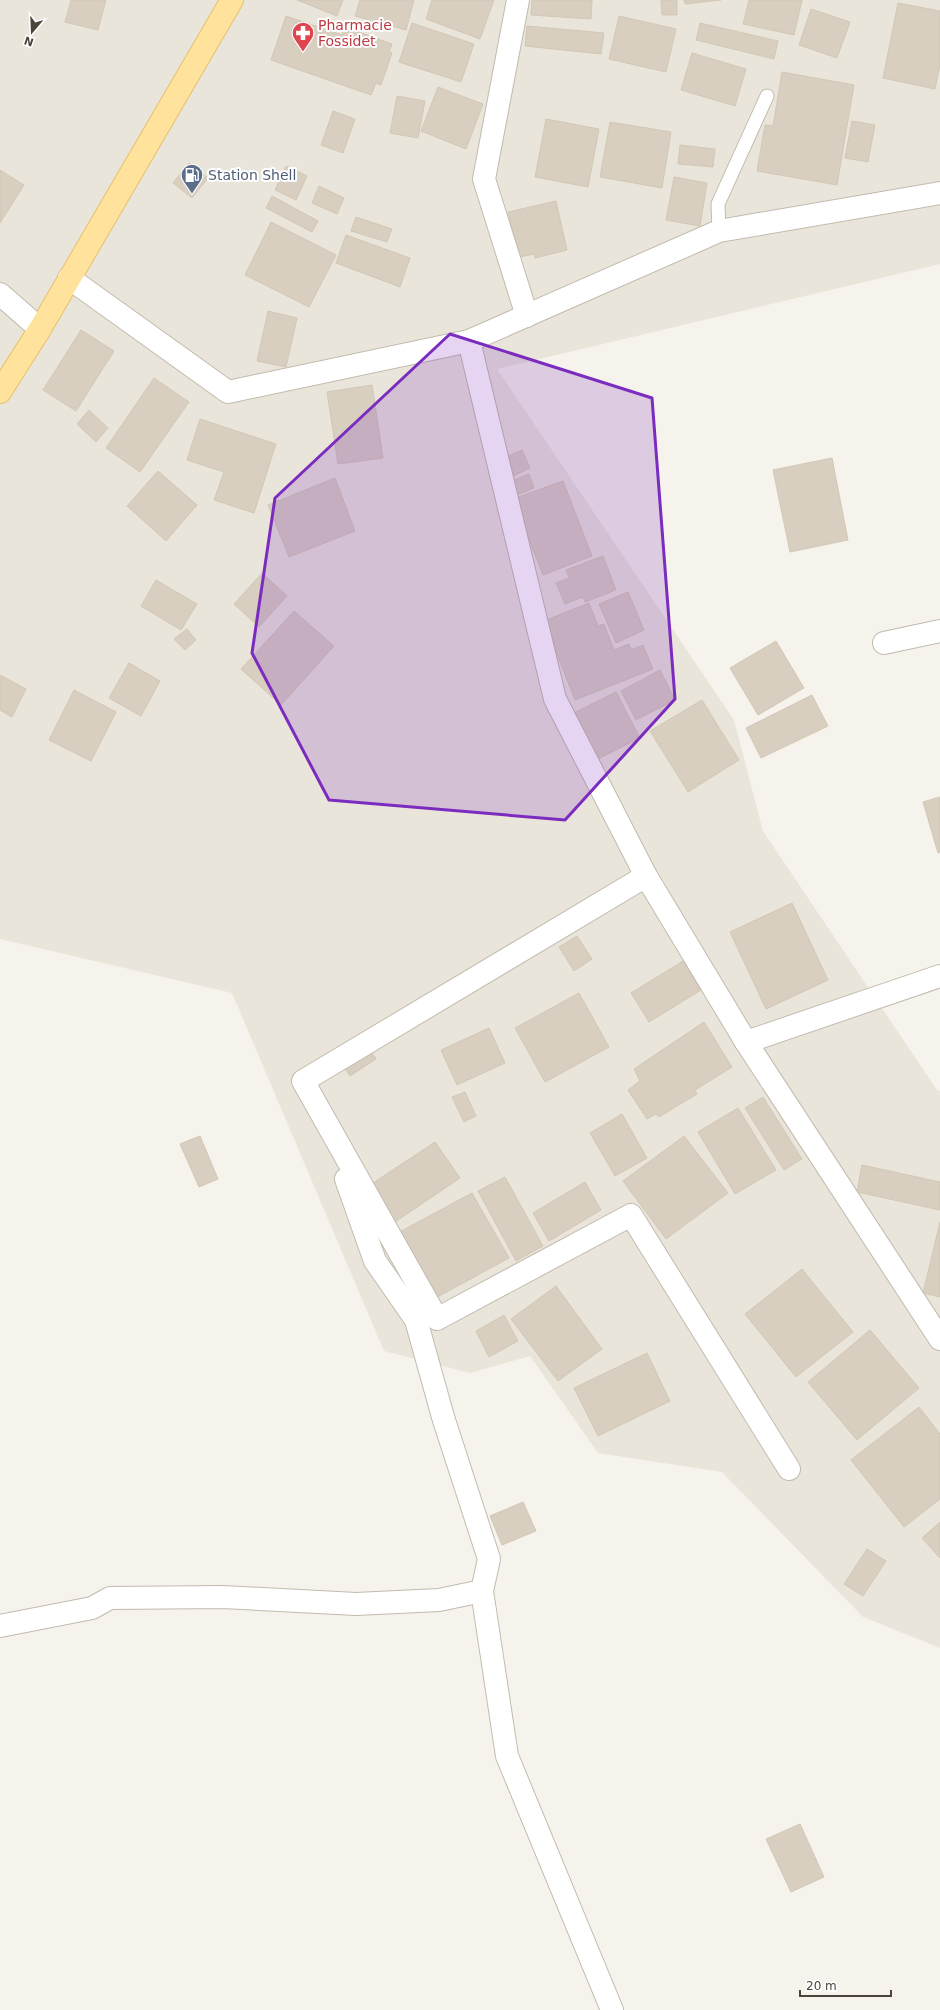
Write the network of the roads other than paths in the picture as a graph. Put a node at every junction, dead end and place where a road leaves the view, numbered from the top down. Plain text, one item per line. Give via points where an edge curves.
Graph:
1 (232, 0) edge
2 (518, 0) edge
3 (767, 96) dead end
4 (940, 194) edge
5 (719, 231) junction
6 (69, 278) junction
7 (0, 294) edge
8 (526, 316) junction
9 (40, 329) junction
10 (469, 341) junction
11 (0, 392) edge
12 (940, 631) edge
13 (884, 643) dead end
14 (646, 876) junction
15 (940, 976) edge
16 (746, 1042) junction
17 (350, 1165) junction
18 (938, 1334) edge
19 (789, 1469) dead end
20 (482, 1591) junction
21 (0, 1626) edge
22 (612, 2010) edge

1 - 6 main road
2 - 8 street via 484,179
3 - 5 lane via 718,204
4 - 5 street
5 - 8 street
6 - 9 main road
6 - 10 street via 228,392
7 - 9 street
8 - 10 street
9 - 11 main road
10 - 14 street via 555,699
12 - 13 street
14 - 16 street
14 - 17 street via 303,1082
15 - 16 street
16 - 18 street
17 - 19 street via 437,1319 630,1216
17 - 20 street via 342,1171 375,1261 416,1320 461,1475 489,1559
20 - 21 street via 439,1600 356,1604 223,1597 110,1598 92,1608
20 - 22 street via 507,1756

